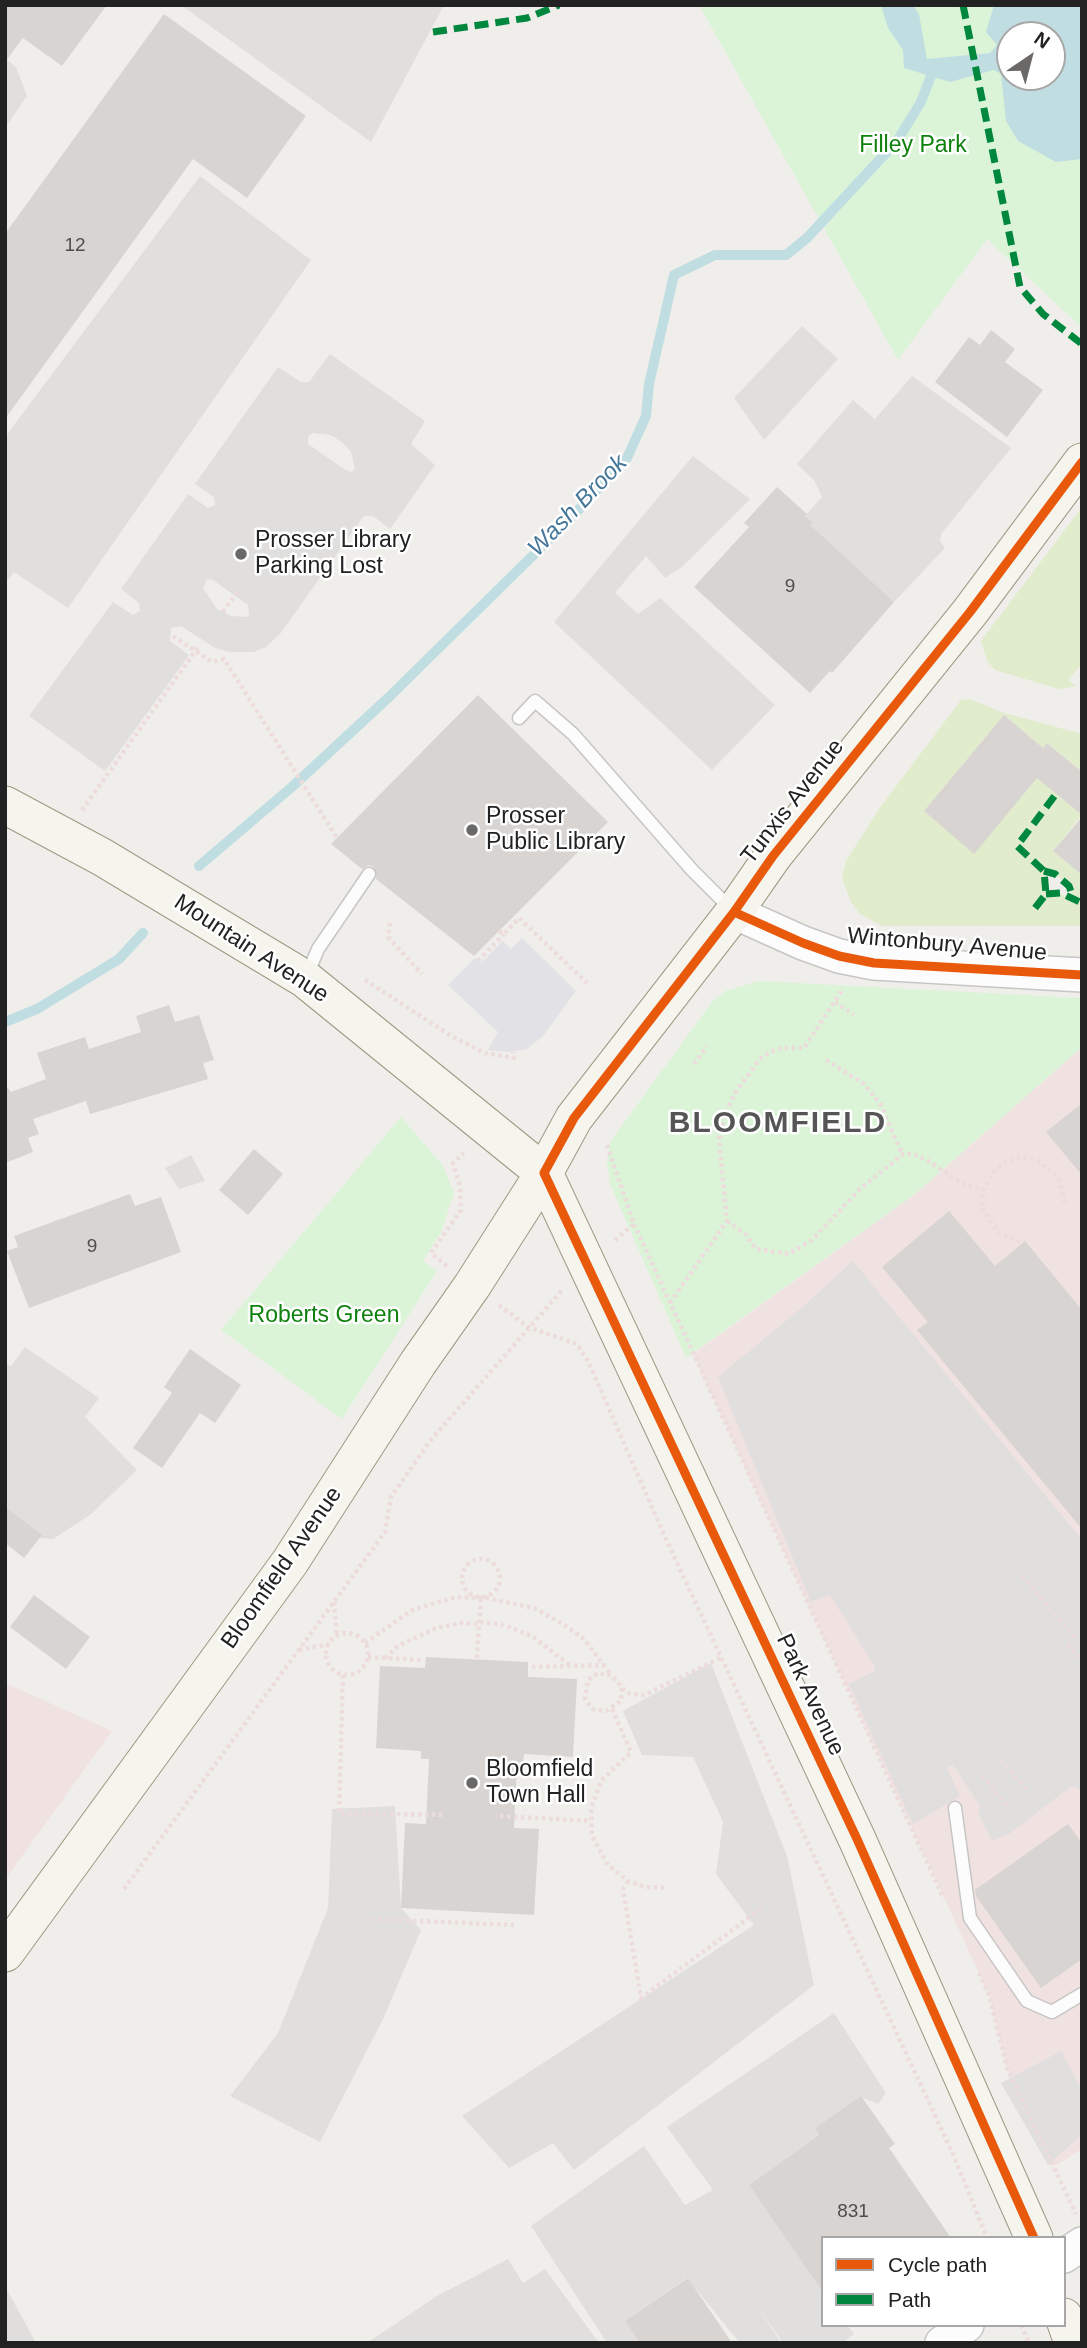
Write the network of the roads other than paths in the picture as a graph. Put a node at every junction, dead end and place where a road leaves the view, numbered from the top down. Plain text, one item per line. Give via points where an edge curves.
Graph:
1 (1082, 463) edge
2 (519, 718) dead end
3 (5, 805) edge
4 (369, 874) dead end
5 (734, 912) junction
6 (1082, 975) edge
7 (305, 979) junction
8 (544, 1173) junction
9 (955, 1808) dead end
10 (5, 1953) edge
11 (1082, 1994) edge
12 (1079, 2230) edge
13 (1033, 2236) edge
14 (1066, 2253) edge
15 (1066, 2323) edge
16 (964, 2327) edge
17 (942, 2343) edge
18 (1073, 2343) edge

1 - 5 main road, Tunxis Avenue
2 - 5 lane via 535,701 573,734
3 - 7 main road, Mountain Avenue via 102,857
4 - 7 lane via 318,949
5 - 6 street, Wintonbury Avenue via 803,943 862,961
5 - 8 main road, Tunxis Avenue via 573,1118
7 - 8 main road, Mountain Avenue
8 - 10 main road, Bloomfield Avenue via 290,1562
8 - 13 main road, Park Avenue via 857,1839
9 - 11 lane via 970,1918 1027,2001 1052,2012
12 - 14 street
15 - 18 main road
16 - 17 street

